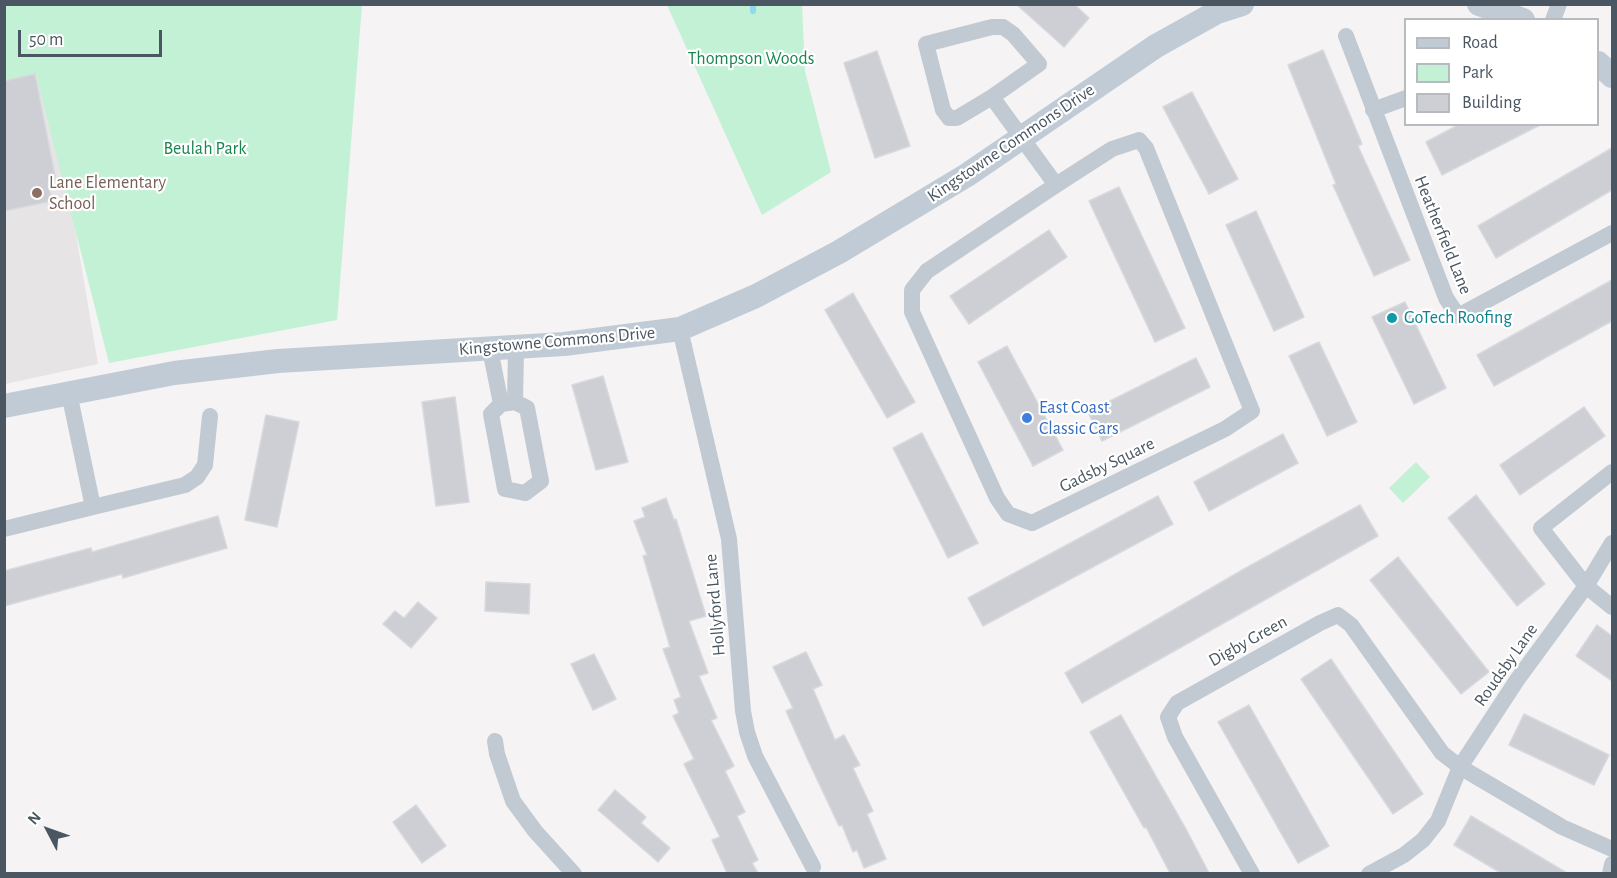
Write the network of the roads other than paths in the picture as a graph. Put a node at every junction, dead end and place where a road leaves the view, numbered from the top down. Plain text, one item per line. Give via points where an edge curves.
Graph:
1 (1242, 4) edge
2 (1479, 4) edge
3 (1215, 8) edge
4 (1518, 18) edge
5 (1346, 36) dead end
6 (1599, 64) edge
7 (1612, 75) edge
8 (992, 97) junction
9 (1404, 99) edge
10 (1373, 110) junction
11 (1021, 137) junction
12 (1056, 185) junction
13 (1612, 233) edge
14 (680, 329) junction
15 (516, 348) junction
16 (490, 349) junction
17 (69, 393) junction
18 (508, 403) junction
19 (4, 406) edge
20 (210, 416) dead end
21 (1612, 472) edge
22 (93, 507) junction
23 (4, 529) edge
24 (1612, 543) edge
25 (1586, 586) junction
26 (1612, 607) edge
27 (495, 741) dead end
28 (1460, 766) junction
29 (1612, 849) edge
30 (1612, 864) edge
31 (813, 867) dead end
32 (574, 873) edge
33 (1252, 873) edge
34 (1369, 873) edge
35 (1610, 873) edge

1 - 3 street, Kingstowne Commons Drive
2 - 4 street
3 - 11 street, Kingstowne Commons Drive
5 - 10 street, Heatherfield Lane
6 - 7 street
8 - 8 street via 1039,64 1013,34 1003,27 992,27 926,44 943,110 949,118 957,118
8 - 11 street
9 - 10 street
10 - 13 street, Heatherfield Lane via 1446,298 1458,316
11 - 12 street
11 - 14 street, Kingstowne Commons Drive via 967,175 839,252 756,296
12 - 12 street, Gadsby Square via 927,271 912,290 912,312 997,498 1008,514 1032,523 1225,429 1252,411 1146,148 1139,140 1112,149
14 - 15 street, Kingstowne Commons Drive
14 - 31 street, Hollyford Lane via 729,539 747,732 755,756
15 - 16 street, Kingstowne Commons Drive
15 - 18 street
16 - 17 street, Kingstowne Commons Drive via 278,361 174,373
16 - 18 street
17 - 19 street, Kingstowne Commons Drive
17 - 22 street
18 - 18 street via 491,414 505,489 525,493 541,481 527,408
20 - 22 street via 205,465 197,477 185,485
21 - 25 street via 1541,528
22 - 23 street
24 - 25 street, Roudsby Lane
25 - 26 street
25 - 28 street, Roudsby Lane
27 - 32 street via 513,801
28 - 29 street, Digby Green via 1562,827
28 - 33 street, Digby Green via 1442,753 1352,625 1338,615 1320,623 1177,703 1168,717 1175,737
28 - 34 street via 1438,821 1423,840
30 - 35 street

